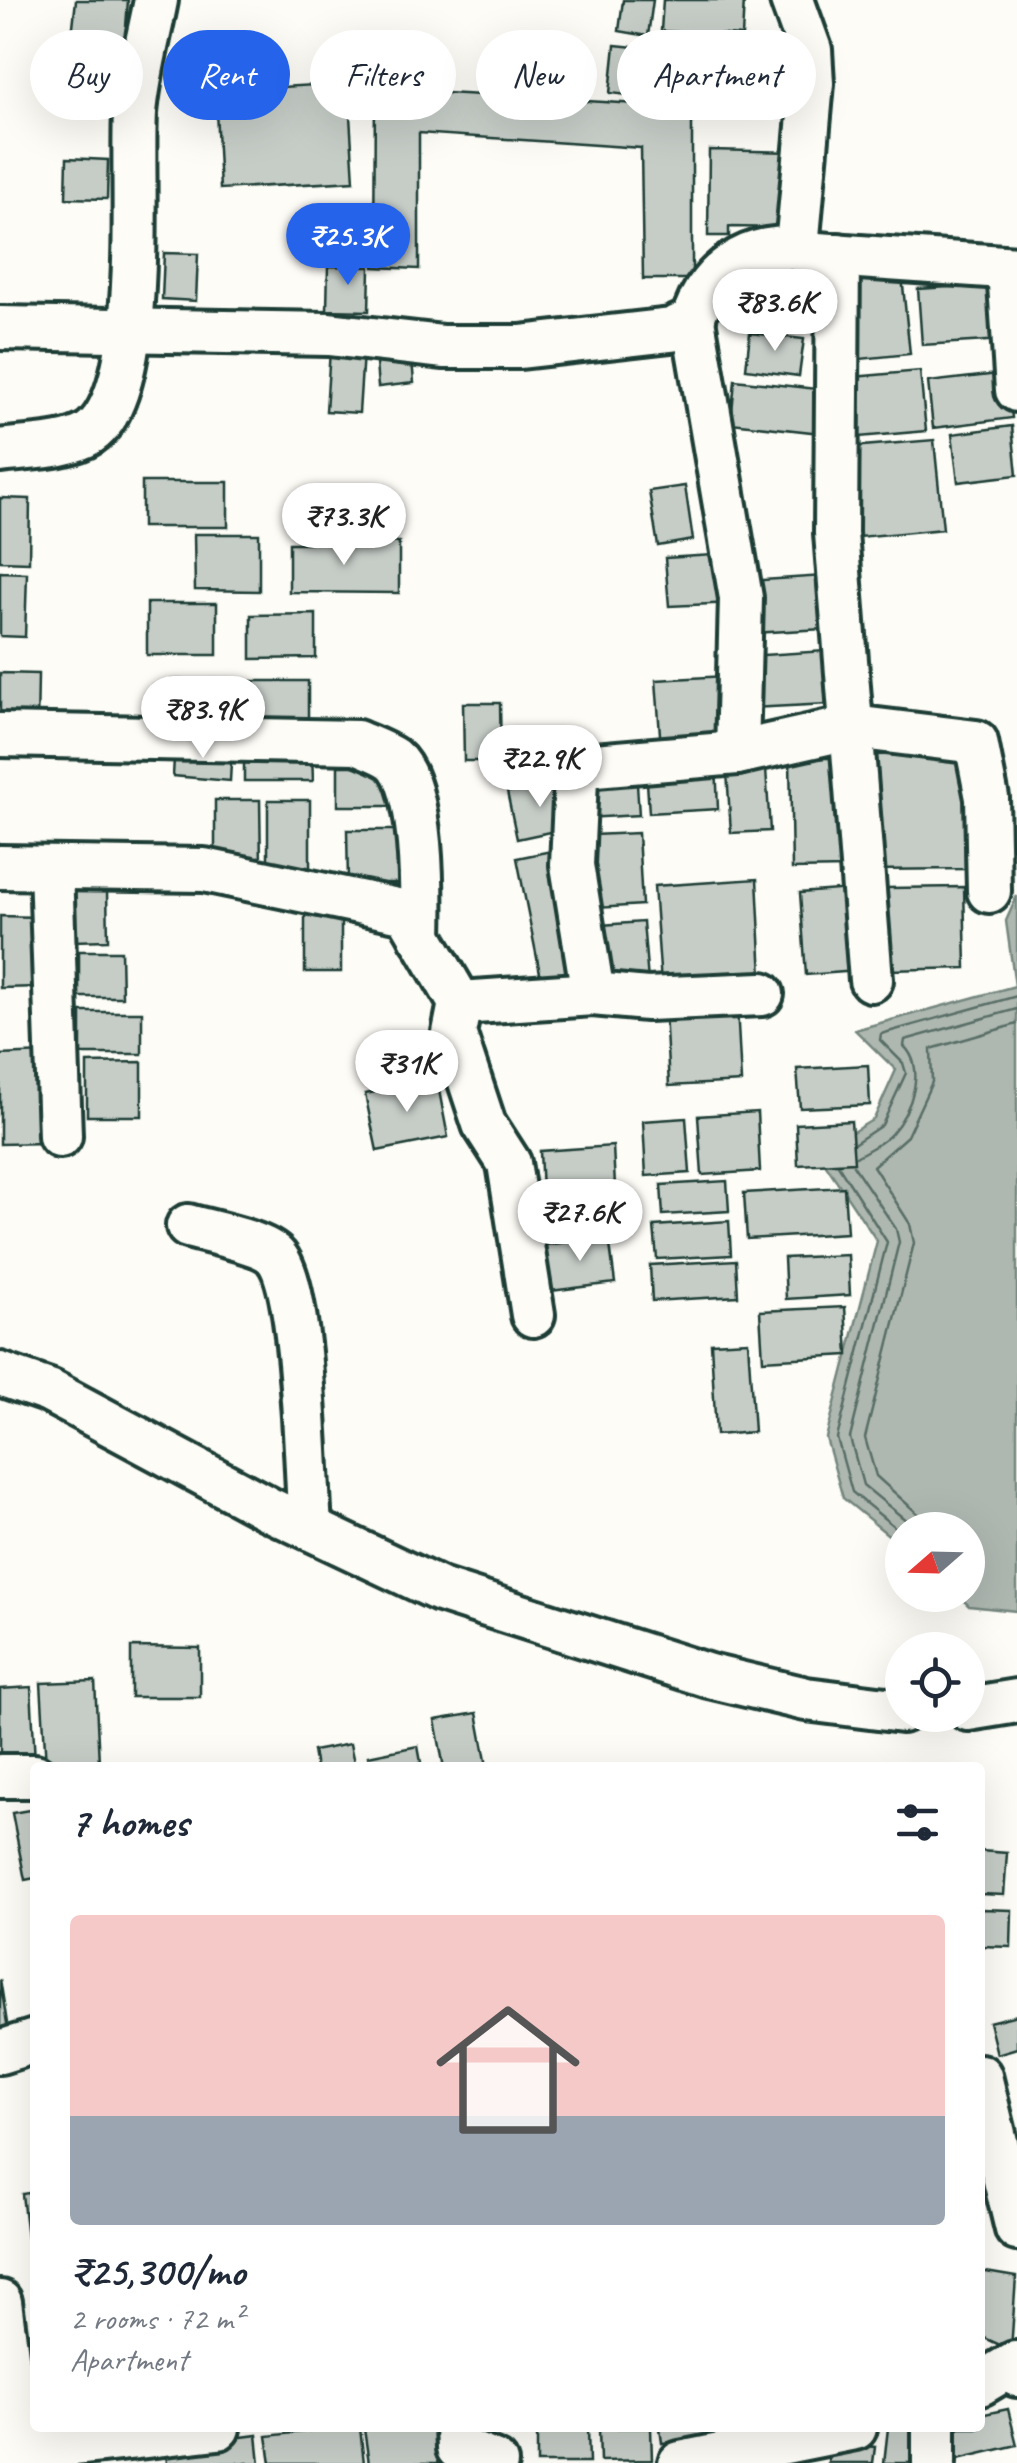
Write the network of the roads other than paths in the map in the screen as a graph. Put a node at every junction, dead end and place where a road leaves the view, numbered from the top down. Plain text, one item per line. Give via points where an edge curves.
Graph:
1 (156, 0) edge
2 (792, 0) edge
3 (817, 251) junction
4 (1013, 268) edge
5 (693, 320) junction
6 (0, 328) edge
7 (130, 330) junction
8 (1017, 390) edge
9 (0, 451) edge
10 (853, 727) junction
11 (0, 735) edge
12 (737, 753) junction
13 (0, 867) edge
14 (51, 868) junction
15 (989, 891) dead end
16 (421, 936) junction
17 (870, 980) dead end
18 (592, 994) junction
19 (762, 994) dead end
20 (460, 1003) junction
21 (60, 1136) dead end
22 (188, 1226) dead end
23 (533, 1316) dead end
24 (0, 1374) edge
25 (310, 1527) junction
26 (1017, 1702) edge
27 (985, 1707) edge
28 (885, 1709) edge
29 (0, 1776) edge
30 (30, 1776) edge
31 (30, 2043) edge
32 (0, 2052) edge
33 (985, 2088) edge
34 (1006, 2138) edge
35 (1017, 2230) edge
36 (0, 2302) edge
37 (1017, 2375) edge
38 (985, 2381) edge
39 (182, 2432) edge
40 (830, 2432) edge
41 (934, 2432) edge
42 (17, 2452) edge
43 (680, 2463) edge
44 (934, 2463) edge

1 - 7 street via 136,110
2 - 3 street via 810,50
3 - 4 street
3 - 5 street via 729,262 700,293
3 - 10 street
4 - 8 street
5 - 7 street via 670,330 520,347
5 - 12 street via 741,598
6 - 7 street
7 - 9 street via 121,383 88,434
10 - 12 street
10 - 15 street via 976,742 987,798
10 - 17 street
11 - 16 street via 357,742 395,760 420,840
12 - 18 street via 578,770 572,865
13 - 14 street
14 - 16 street via 204,870 407,912
14 - 21 street
16 - 20 street
18 - 19 street
18 - 20 street
20 - 23 street via 454,1032 484,1124 508,1164
22 - 25 street via 276,1256 298,1361
24 - 25 street via 48,1392
25 - 28 street via 440,1590 592,1641 806,1699
26 - 27 street
29 - 30 street
31 - 32 street
33 - 34 street
34 - 35 street
36 - 42 street
37 - 38 street via 1015,2363
39 - 42 street
40 - 43 street
41 - 44 street

